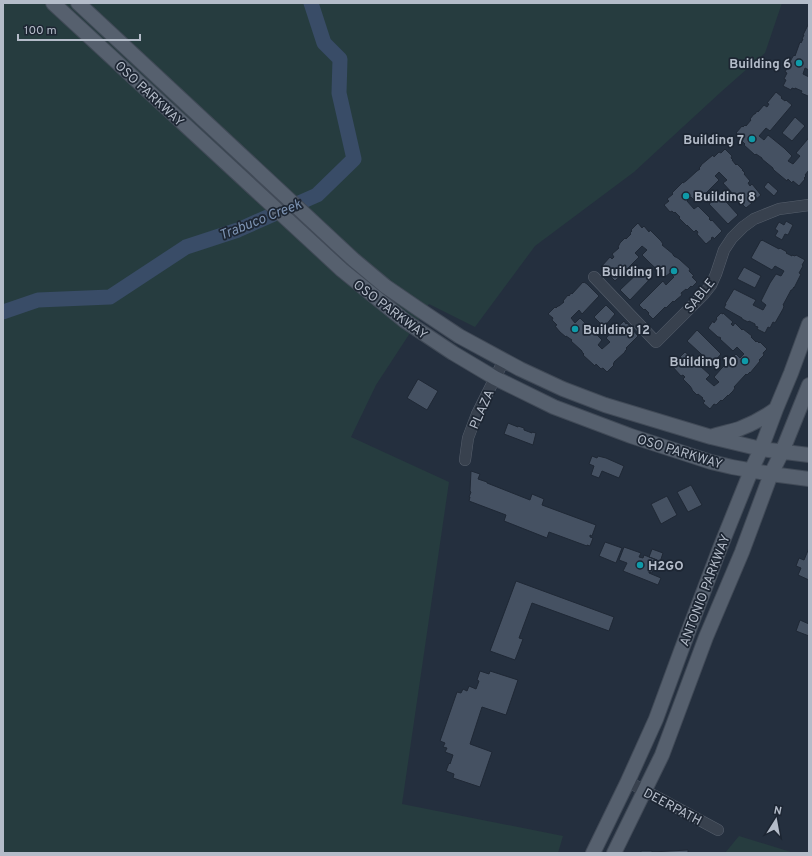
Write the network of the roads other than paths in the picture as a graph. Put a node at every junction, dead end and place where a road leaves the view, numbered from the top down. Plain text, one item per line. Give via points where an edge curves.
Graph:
1 (53, 3) edge
2 (78, 3) edge
3 (809, 205) edge
4 (594, 277) dead end
5 (809, 324) edge
6 (504, 360) junction
7 (495, 378) junction
8 (809, 385) edge
9 (776, 409) junction
10 (711, 437) junction
11 (761, 449) junction
12 (782, 452) junction
13 (809, 455) edge
14 (465, 460) dead end
15 (751, 471) junction
16 (771, 474) junction
17 (809, 479) edge
18 (692, 622) junction
19 (706, 638) junction
20 (628, 781) junction
21 (644, 791) junction
22 (718, 830) dead end
23 (593, 853) edge
24 (614, 853) edge

1 - 7 main road, OSO PARKWAY via 342,270 405,321
2 - 6 main road, OSO PARKWAY via 385,286 459,336
3 - 4 street, SABLE via 779,209 754,219 743,227 724,250 711,285 656,342
5 - 9 main road, ANTONIO PARKWAY
6 - 7 street, PLAZA
6 - 10 main road, OSO PARKWAY via 535,377 605,405
7 - 14 street, PLAZA via 468,438
7 - 15 main road, OSO PARKWAY via 554,407 631,436 711,462
8 - 12 main road, ANTONIO PARKWAY
9 - 10 main road via 739,429
9 - 11 main road, ANTONIO PARKWAY
10 - 11 main road, OSO PARKWAY
11 - 12 main road, OSO PARKWAY
11 - 15 main road, ANTONIO PARKWAY
12 - 13 main road, OSO PARKWAY
12 - 16 main road, ANTONIO PARKWAY
15 - 16 main road, OSO PARKWAY
15 - 18 main road, ANTONIO PARKWAY
16 - 17 main road, OSO PARKWAY
16 - 19 main road, ANTONIO PARKWAY
18 - 19 main road via 696,625 696,633
18 - 20 main road, ANTONIO PARKWAY via 656,719
19 - 21 main road, ANTONIO PARKWAY via 662,755
20 - 21 street, DEERPATH
20 - 23 main road, ANTONIO PARKWAY
21 - 22 street, DEERPATH
21 - 24 main road, ANTONIO PARKWAY

